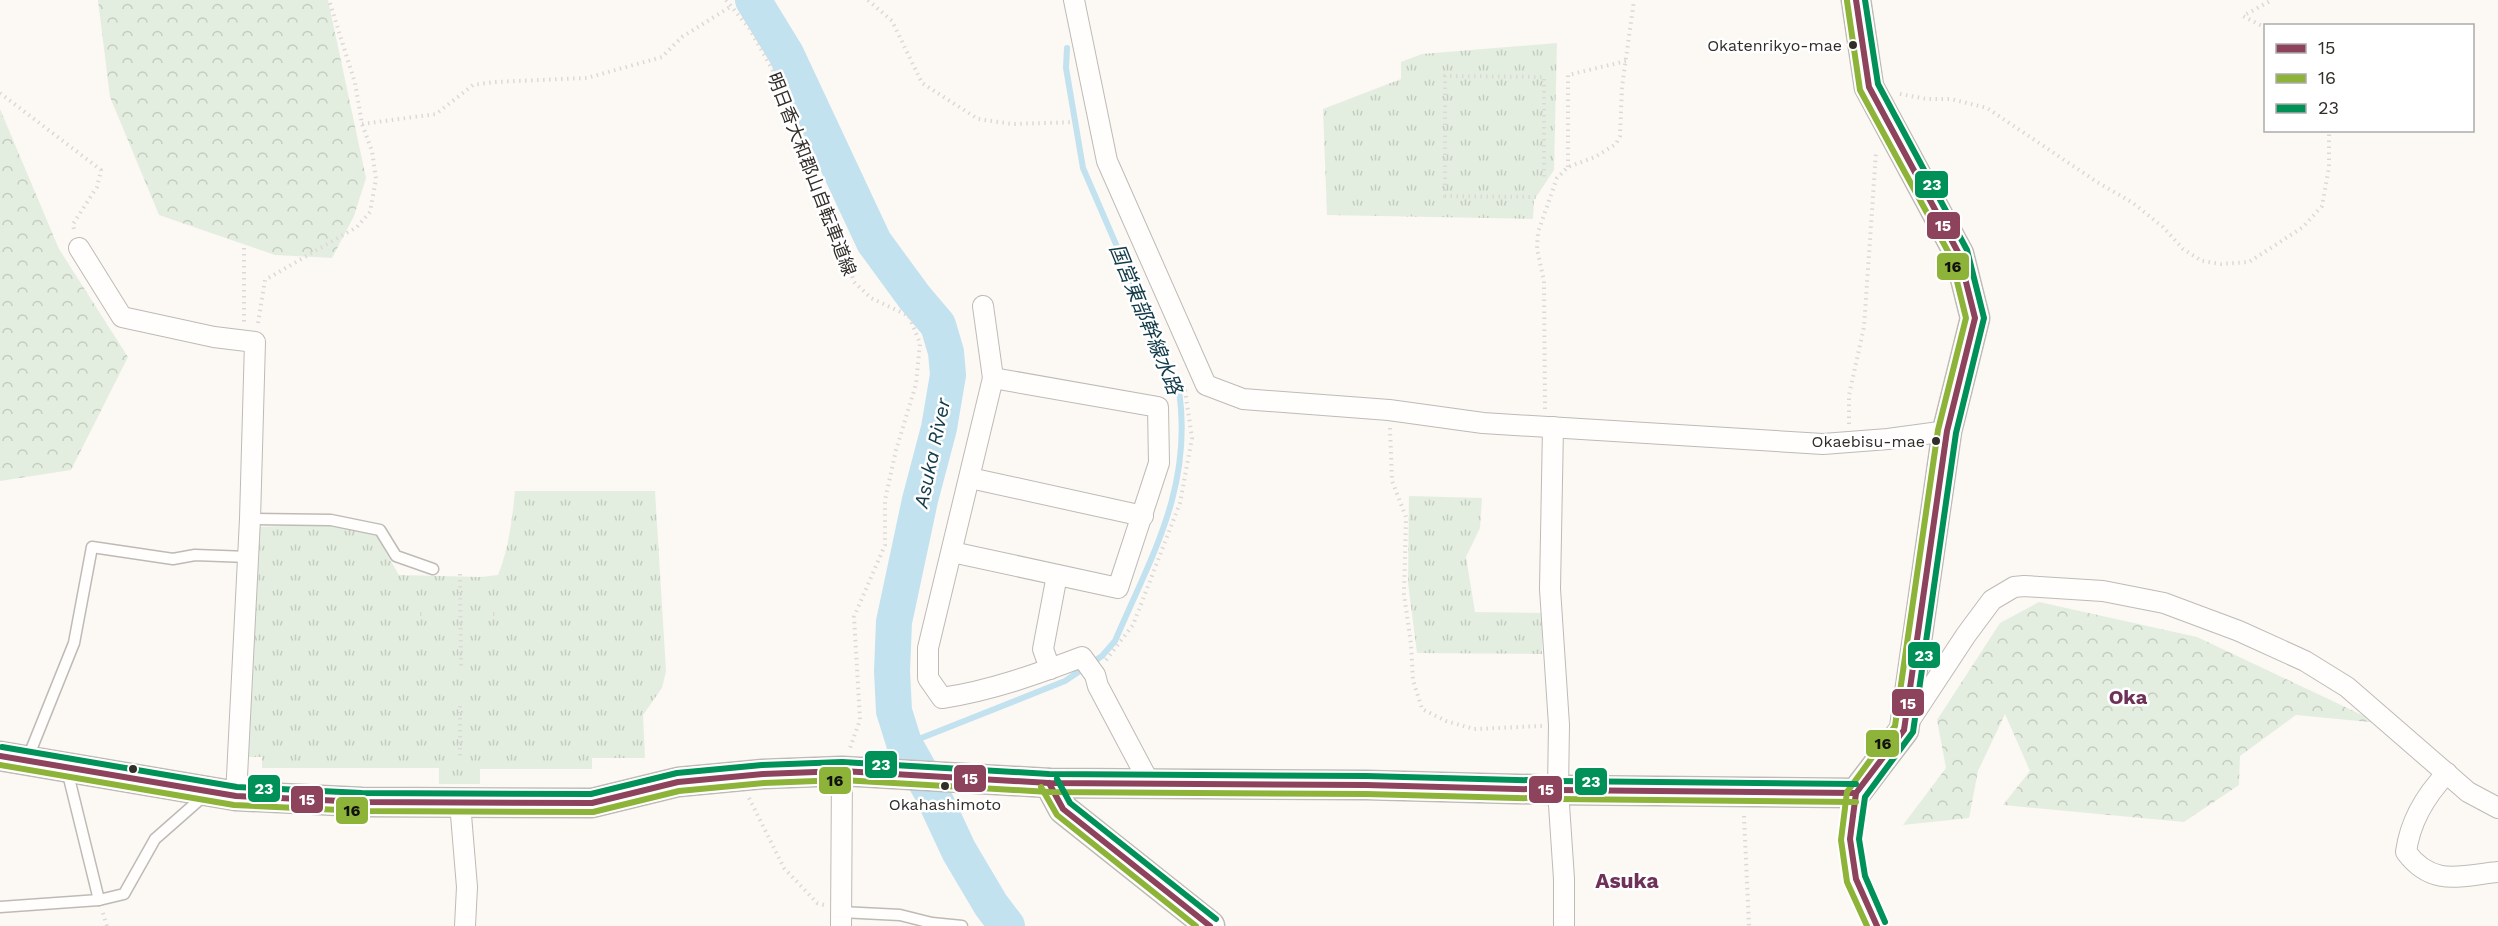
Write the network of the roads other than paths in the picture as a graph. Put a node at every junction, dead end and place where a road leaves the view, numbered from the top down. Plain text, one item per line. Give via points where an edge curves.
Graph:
1 (1074, 0) edge
2 (1856, 0) edge
3 (80, 248) road end
4 (983, 306) dead end
5 (993, 378) junction
6 (1553, 426) junction
7 (1947, 431) junction
8 (970, 478) junction
9 (1143, 516) junction
10 (250, 519) junction
11 (952, 552) junction
12 (248, 557) junction
13 (433, 569) dead end
14 (1057, 575) junction
15 (1050, 669) junction
16 (1904, 730) junction
17 (11, 754) edge
18 (66, 767) junction
19 (842, 771) junction
20 (2447, 773) junction
21 (1049, 783) junction
22 (1150, 784) junction
23 (1558, 790) junction
24 (222, 794) junction
25 (1856, 794) junction
26 (460, 803) junction
27 (2498, 808) edge
28 (2498, 872) edge
29 (99, 900) junction
30 (0, 907) edge
31 (841, 919) edge
32 (465, 926) edge
33 (962, 926) edge
34 (1210, 926) edge
35 (1564, 926) edge
36 (1877, 926) edge

1 - 6 street via 1107,161 1206,385 1243,399 1389,410 1483,423
2 - 7 street via 1874,97 1959,254 1975,318
3 - 10 street via 122,317 250,342
4 - 5 street
5 - 8 street
5 - 9 street via 1158,407 1159,463
6 - 7 street via 1823,444
6 - 23 street via 1550,589 1559,725
7 - 16 street
8 - 9 street
8 - 11 street
9 - 14 street via 1118,588
10 - 12 street
10 - 13 lane via 331,520 380,530 396,556
11 - 14 street
11 - 15 street via 928,648 928,678 942,698 966,695
12 - 17 lane via 195,555 173,559 92,547 74,643
12 - 24 street
14 - 15 street via 1043,650
15 - 22 street via 1082,657
16 - 20 street via 1992,600 2014,587 2064,587 2164,603 2240,631 2305,661 2348,687
16 - 25 street
17 - 18 street
18 - 24 street
18 - 29 lane
19 - 21 street
19 - 26 street via 678,782 592,803
19 - 31 street
20 - 27 street via 2468,792
20 - 28 street via 2429,791 2408,836 2406,852 2416,865 2432,875
21 - 22 street
21 - 34 street via 1063,809
22 - 23 street via 1366,784
23 - 25 street
23 - 35 street
24 - 26 street
24 - 29 lane via 155,839 124,894
25 - 36 street via 1850,839 1856,879
26 - 32 street via 467,887
29 - 30 lane
31 - 33 lane via 900,915

